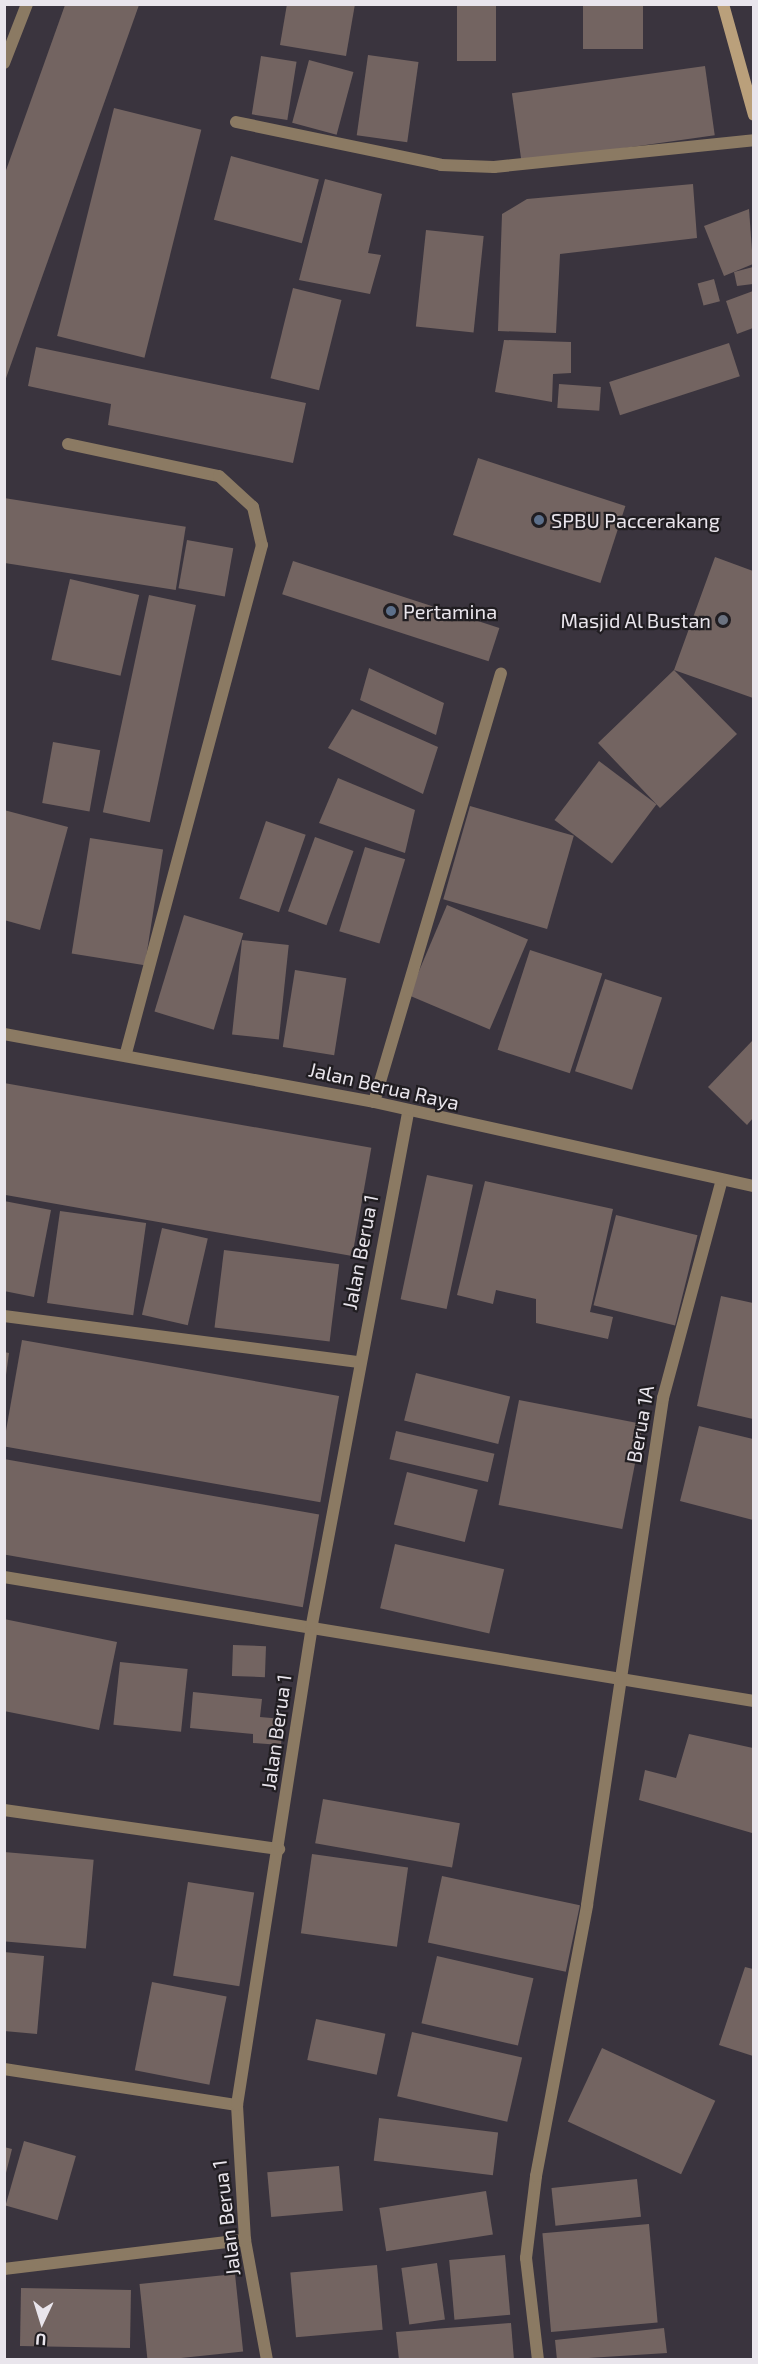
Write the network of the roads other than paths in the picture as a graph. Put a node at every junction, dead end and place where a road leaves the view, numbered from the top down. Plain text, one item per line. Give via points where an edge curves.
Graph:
1 (27, 4) edge
2 (723, 4) edge
3 (4, 63) edge
4 (753, 115) edge
5 (236, 122) dead end
6 (753, 140) edge
7 (68, 444) dead end
8 (501, 672) dead end
9 (4, 1034) edge
10 (126, 1053) junction
11 (374, 1102) junction
12 (408, 1113) junction
13 (722, 1180) junction
14 (753, 1186) edge
15 (4, 1316) edge
16 (359, 1362) junction
17 (4, 1577) edge
18 (312, 1624) junction
19 (617, 1679) junction
20 (753, 1701) edge
21 (4, 1809) edge
22 (279, 1849) junction
23 (4, 2069) edge
24 (237, 2105) junction
25 (245, 2240) junction
26 (4, 2269) edge
27 (267, 2360) edge
28 (538, 2360) edge

1 - 3 street
2 - 4 main road
5 - 6 street via 441,165 494,167
7 - 10 street via 219,476 243,492 253,507 262,545
8 - 11 street
9 - 10 street, Jalan Berua Raya
10 - 11 street, Jalan Berua Raya
11 - 12 street, Jalan Berua Raya
12 - 13 street, Jalan Berua Raya
12 - 16 street, Jalan Berua 1
13 - 14 street, Jalan Berua Raya
13 - 19 street, Berua 1A via 663,1398
15 - 16 street
16 - 18 street, Jalan Berua 1
17 - 18 street
18 - 19 street
18 - 22 street, Jalan Berua 1
19 - 20 street
19 - 28 street, Berua 1A via 587,1905 526,2258
21 - 22 street
22 - 24 street, Jalan Berua 1
23 - 24 street
24 - 25 street, Jalan Berua 1
25 - 26 street
25 - 27 street, Jalan Berua 1

